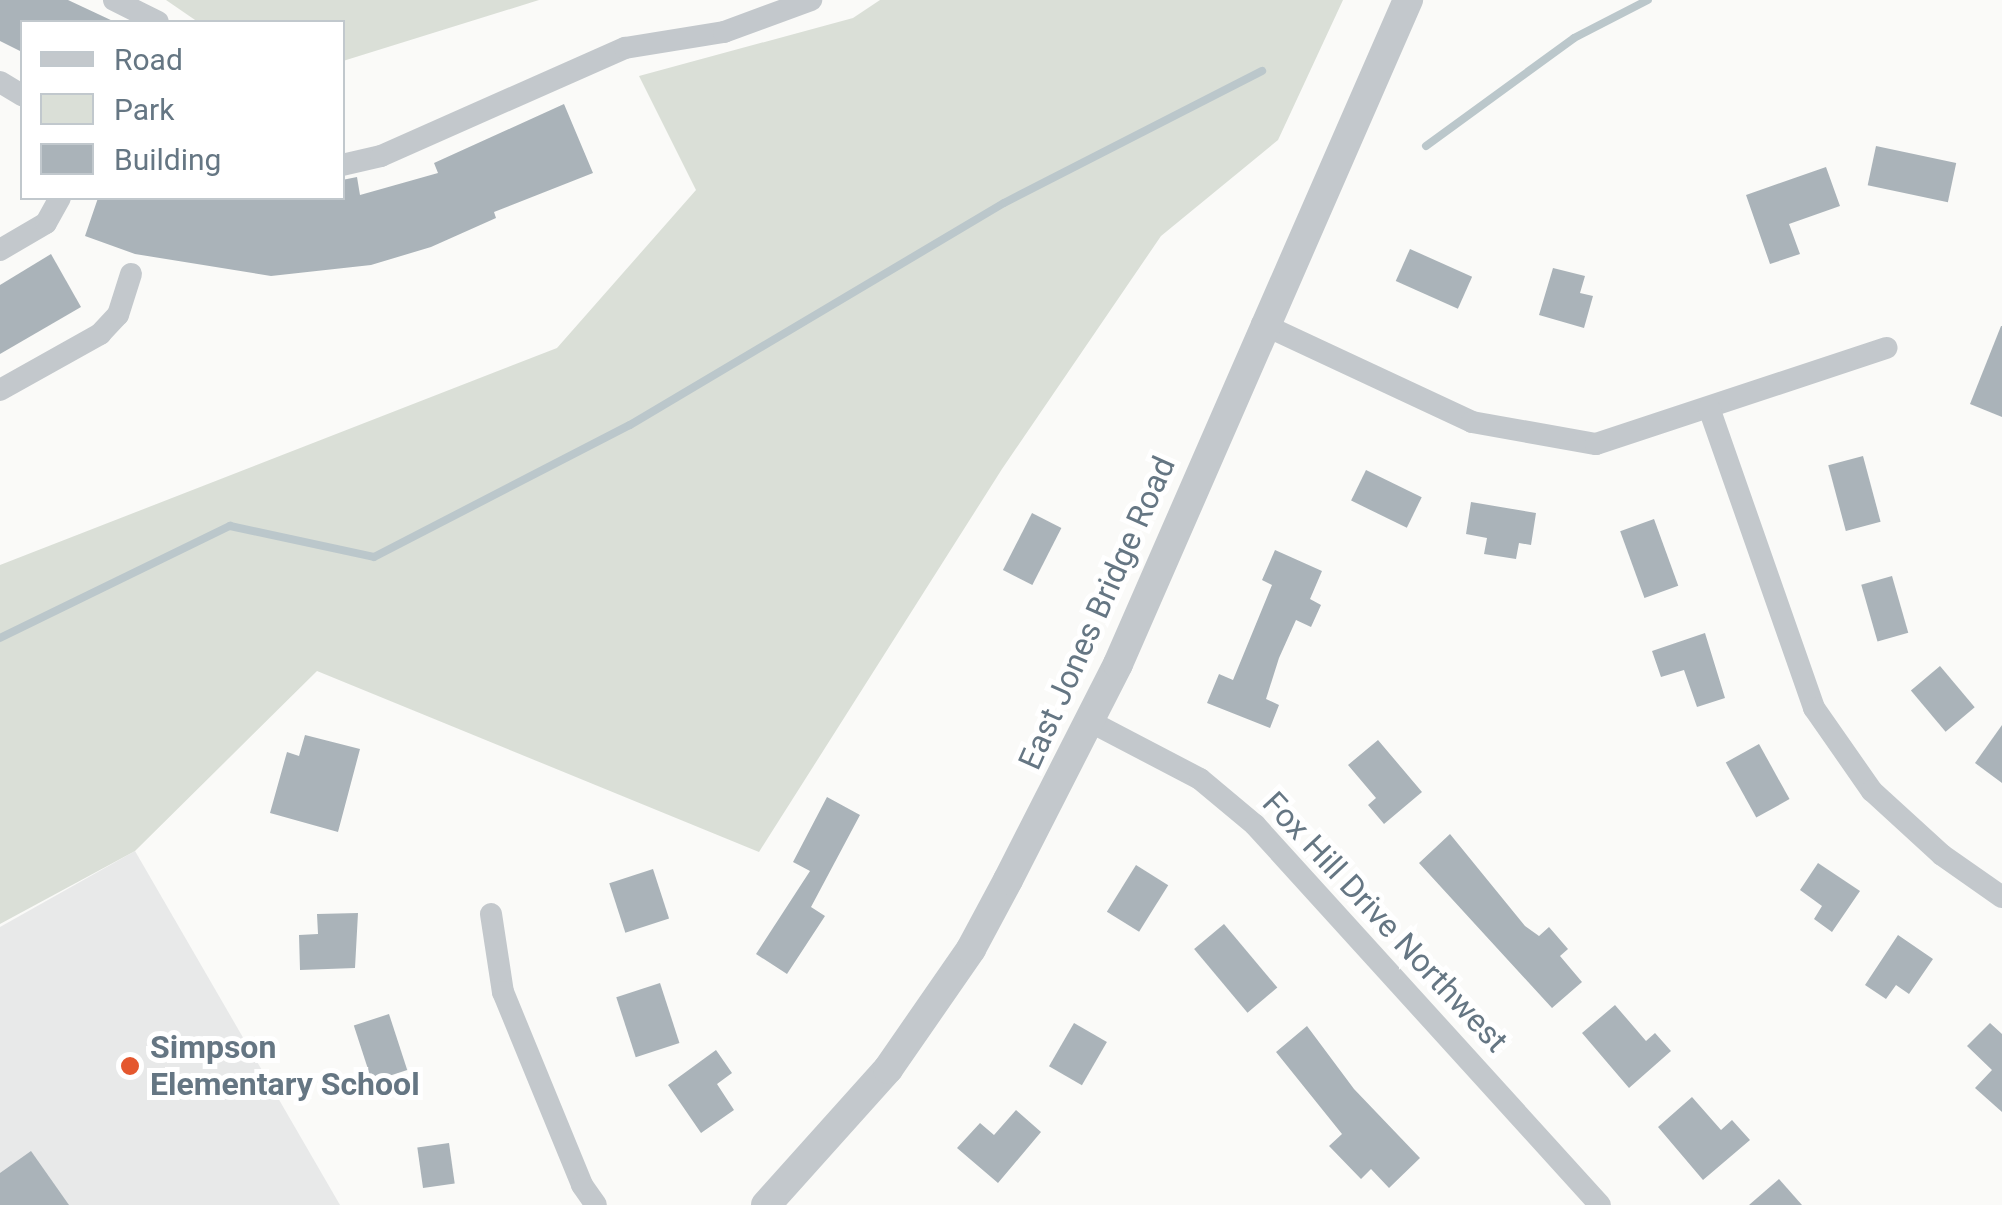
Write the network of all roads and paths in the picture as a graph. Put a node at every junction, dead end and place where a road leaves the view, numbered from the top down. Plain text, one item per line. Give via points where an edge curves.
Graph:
1 (114, 0) edge
2 (812, 0) edge
3 (1408, 0) edge
4 (154, 20) edge
5 (345, 163) edge
6 (59, 200) edge
7 (0, 250) edge
8 (130, 274) dead end
9 (1262, 324) junction
10 (1887, 348) dead end
11 (0, 390) edge
12 (1709, 408) junction
13 (1091, 722) junction
14 (2002, 897) edge
15 (492, 914) dead end
16 (596, 1205) edge
17 (766, 1205) edge
18 (1600, 1205) edge

1 - 4 street
2 - 5 street via 724,32 625,48 381,156
3 - 9 street, East Jones Bridge Road
6 - 7 street via 46,224
8 - 11 street via 118,315 100,334
9 - 12 street via 1472,422 1596,444
9 - 13 street, East Jones Bridge Road
10 - 12 street
12 - 14 street via 1814,708 1872,791 1942,855
13 - 17 street, East Jones Bridge Road via 971,949 888,1069
13 - 18 street, Fox Hill Drive Northwest via 1200,779 1254,825
15 - 16 street via 502,992

